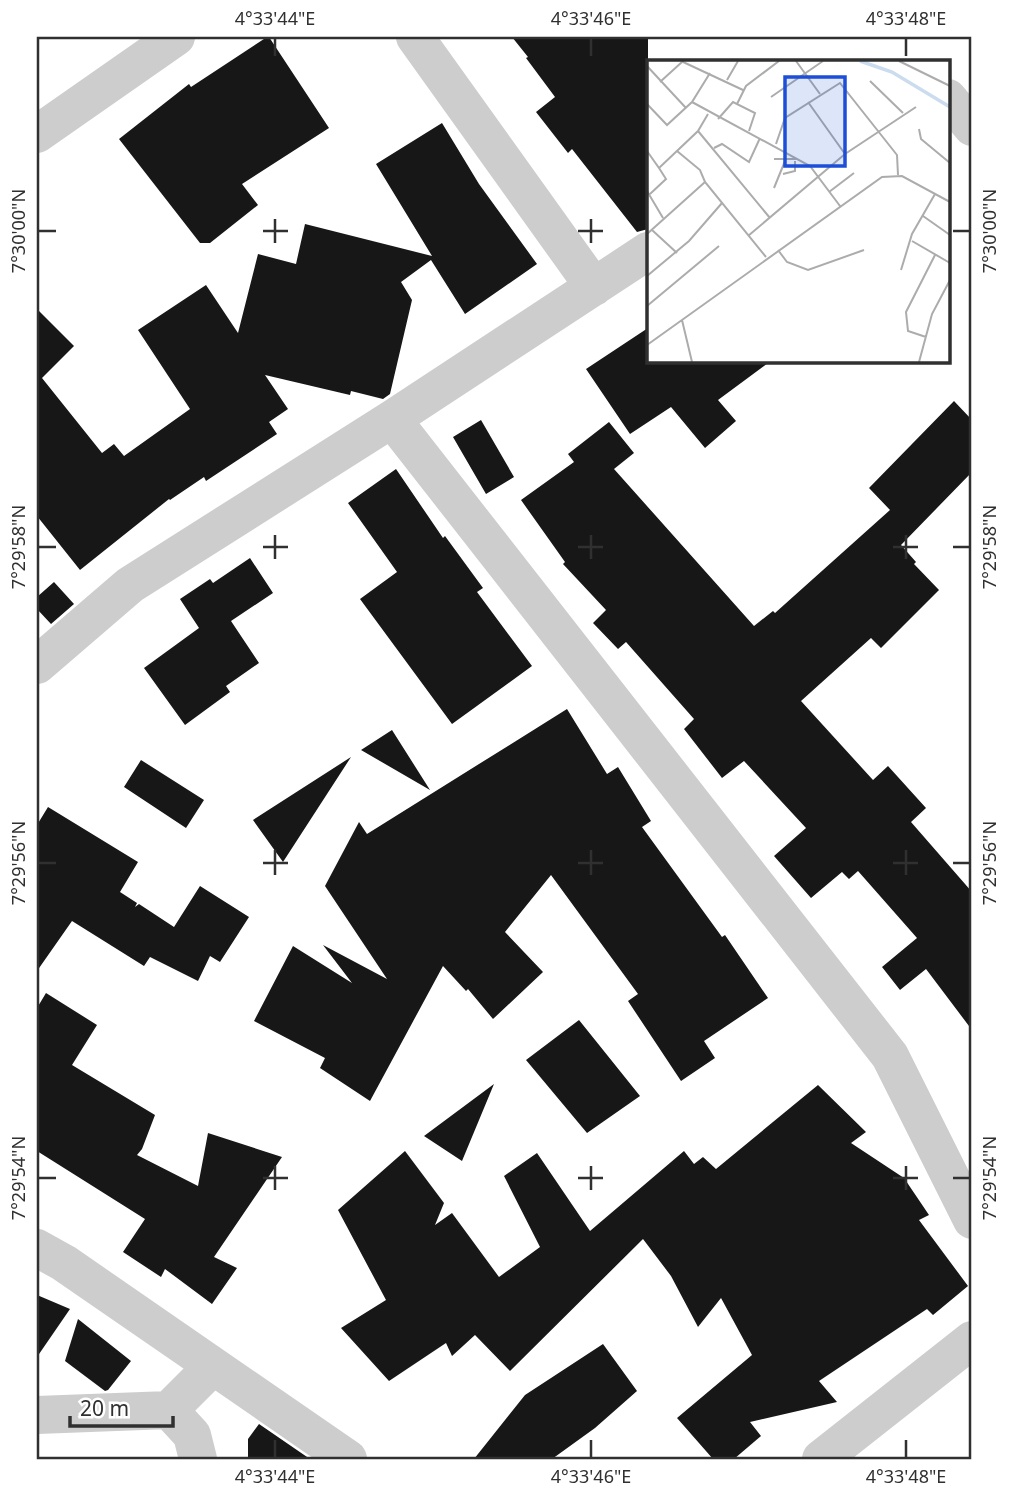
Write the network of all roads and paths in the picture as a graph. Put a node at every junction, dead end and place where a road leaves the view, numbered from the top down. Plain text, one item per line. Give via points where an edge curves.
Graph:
1 (176, 37) edge
2 (415, 37) edge
3 (950, 100) edge
4 (972, 127) edge
5 (37, 134) edge
6 (647, 252) edge
7 (594, 287) junction
8 (392, 419) junction
9 (37, 664) edge
10 (972, 1220) edge
11 (37, 1248) edge
12 (972, 1340) edge
13 (212, 1367) junction
14 (169, 1410) junction
15 (37, 1415) edge
16 (198, 1459) edge
17 (348, 1459) edge
18 (821, 1459) edge

1 - 5 street
2 - 7 street
3 - 4 street
6 - 7 street
7 - 8 street
8 - 9 street via 130,585
8 - 10 street via 890,1056
11 - 13 street
12 - 18 street
13 - 14 street
13 - 17 street
14 - 15 street
14 - 16 street via 192,1435

